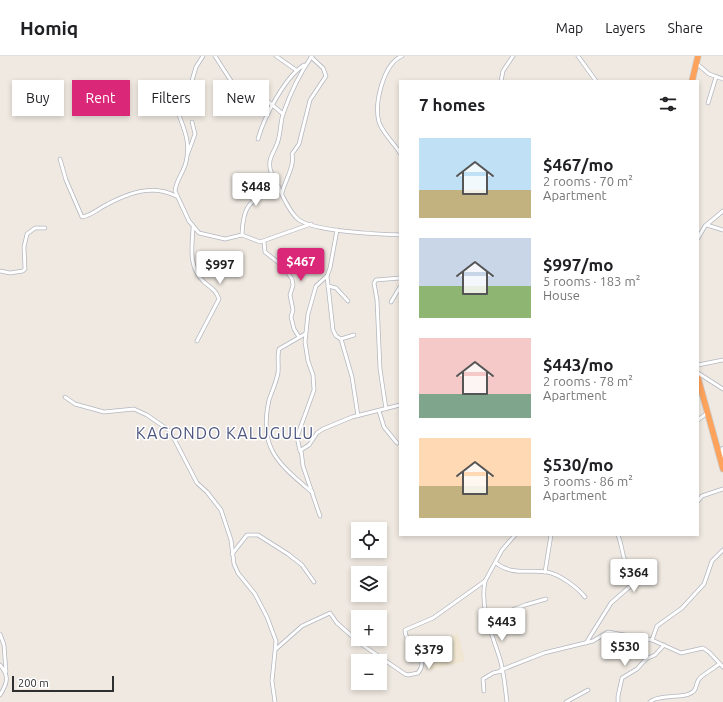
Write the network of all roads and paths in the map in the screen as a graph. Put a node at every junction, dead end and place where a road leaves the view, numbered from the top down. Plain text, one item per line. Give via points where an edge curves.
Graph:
1 (203, 56) edge
2 (215, 56) edge
3 (276, 56) edge
4 (312, 56) edge
5 (402, 56) edge
6 (513, 56) edge
7 (578, 56) edge
8 (698, 56) edge
9 (696, 63) junction
10 (306, 64) junction
11 (296, 70) junction
12 (716, 77) junction
13 (723, 79) edge
14 (501, 80) edge
15 (595, 80) edge
16 (692, 80) edge
17 (708, 103) dead end
18 (273, 106) junction
19 (282, 114) junction
20 (192, 122) dead end
21 (258, 139) dead end
22 (399, 152) edge
23 (187, 154) junction
24 (60, 159) dead end
25 (279, 186) junction
26 (282, 193) junction
27 (176, 196) junction
28 (723, 211) edge
29 (311, 224) junction
30 (707, 224) junction
31 (193, 227) junction
32 (45, 228) dead end
33 (337, 230) junction
34 (723, 230) edge
35 (242, 235) junction
36 (399, 235) edge
37 (699, 236) edge
38 (264, 242) junction
39 (0, 271) edge
40 (327, 276) junction
41 (399, 278) edge
42 (328, 286) junction
43 (399, 288) edge
44 (348, 301) dead end
45 (390, 302) dead end
46 (305, 334) junction
47 (354, 335) dead end
48 (299, 337) junction
49 (342, 339) junction
50 (197, 341) dead end
51 (723, 360) edge
52 (699, 365) edge
53 (699, 374) edge
54 (699, 382) edge
55 (723, 389) edge
56 (65, 397) dead end
57 (399, 405) edge
58 (386, 409) junction
59 (379, 411) junction
60 (707, 414) junction
61 (358, 416) junction
62 (699, 419) edge
63 (397, 443) dead end
64 (723, 450) edge
65 (300, 451) junction
66 (720, 459) junction
67 (723, 470) edge
68 (723, 489) edge
69 (313, 493) junction
70 (699, 500) edge
71 (320, 516) dead end
72 (514, 536) edge
73 (551, 536) edge
74 (618, 536) edge
75 (723, 550) edge
76 (232, 555) junction
77 (496, 563) junction
78 (545, 572) junction
79 (486, 581) junction
80 (314, 582) dead end
81 (585, 597) dead end
82 (546, 599) dead end
83 (486, 617) junction
84 (0, 634) edge
85 (652, 640) junction
86 (586, 643) junction
87 (664, 645) junction
88 (276, 649) junction
89 (719, 664) junction
90 (0, 665) edge
91 (723, 667) edge
92 (502, 670) junction
93 (6, 672) junction
94 (588, 690) dead end
95 (484, 691) dead end
96 (0, 695) edge
97 (276, 702) edge
98 (507, 702) edge
99 (566, 702) edge
100 (618, 702) edge
101 (650, 702) edge

1 - 23 street via 196,67 191,84 176,104 185,129
2 - 18 street via 233,84 257,93
3 - 11 street
4 - 10 street
4 - 26 street via 323,68 326,76 315,90 307,107 300,141 292,154 294,160
5 - 22 street via 392,63 384,76 378,108 379,122
6 - 14 street via 503,71
7 - 15 street
8 - 9 highway
9 - 12 street
9 - 16 highway
10 - 11 street
10 - 19 street
11 - 18 street via 282,88
12 - 13 street
12 - 17 street
18 - 19 street
18 - 21 street
19 - 25 street via 277,144 269,158 269,166
20 - 23 street via 194,134
23 - 27 street via 184,169 175,187
24 - 27 street via 82,217 140,191 162,190
25 - 26 street
25 - 35 street via 249,203 243,217
26 - 29 street via 299,220
27 - 31 street
28 - 30 street
29 - 33 street
29 - 38 street
30 - 34 street
30 - 37 street
31 - 35 street via 203,235 225,239
31 - 50 street via 192,263 219,299
32 - 39 street via 35,228 27,234 23,271
33 - 36 street
33 - 40 street
35 - 38 street
38 - 48 street via 265,252 284,267 292,278 291,317
40 - 42 street
40 - 46 street via 316,286
41 - 58 street via 380,279 374,283 380,370
42 - 44 street via 336,288
42 - 49 street via 331,324 336,336
43 - 45 street
46 - 48 street
46 - 65 street via 314,390 297,437
47 - 49 street
48 - 69 street via 279,349 278,371 265,430 273,452 282,465
49 - 61 street via 352,377
51 - 52 street
53 - 55 street
54 - 60 highway
56 - 76 street via 75,404 104,412 134,410 147,415 170,432 197,483 221,510 231,540
57 - 58 street
58 - 59 street
59 - 61 street
59 - 63 street via 384,427
60 - 62 street
60 - 66 highway
61 - 65 street via 320,431
64 - 66 main road
65 - 69 street
66 - 67 highway
68 - 70 street via 702,496
69 - 71 street
72 - 77 street via 502,550
73 - 78 street
74 - 86 street via 622,557 635,575 634,582 611,603
75 - 85 street via 712,561 704,584 682,608 657,626
76 - 80 street via 246,535 258,535 300,562
76 - 88 street via 238,573 253,590 267,617 275,637
77 - 78 street via 515,572
77 - 79 street
78 - 81 street via 573,585
79 - 83 street via 483,598
79 - 88 street via 433,618 405,630 422,662 420,670 414,674 405,674 361,644 337,623 330,613 302,626
82 - 83 street
83 - 92 street
84 - 93 street via 4,645
85 - 86 street via 608,632
85 - 87 street
86 - 92 street via 544,653
87 - 89 street via 681,653 703,648
87 - 100 street via 637,670 622,678
88 - 97 street via 272,678
89 - 91 street
89 - 101 street via 701,677 692,693 655,698
90 - 93 street
92 - 95 street via 483,679
92 - 98 street
93 - 96 street via 6,686
94 - 99 street

